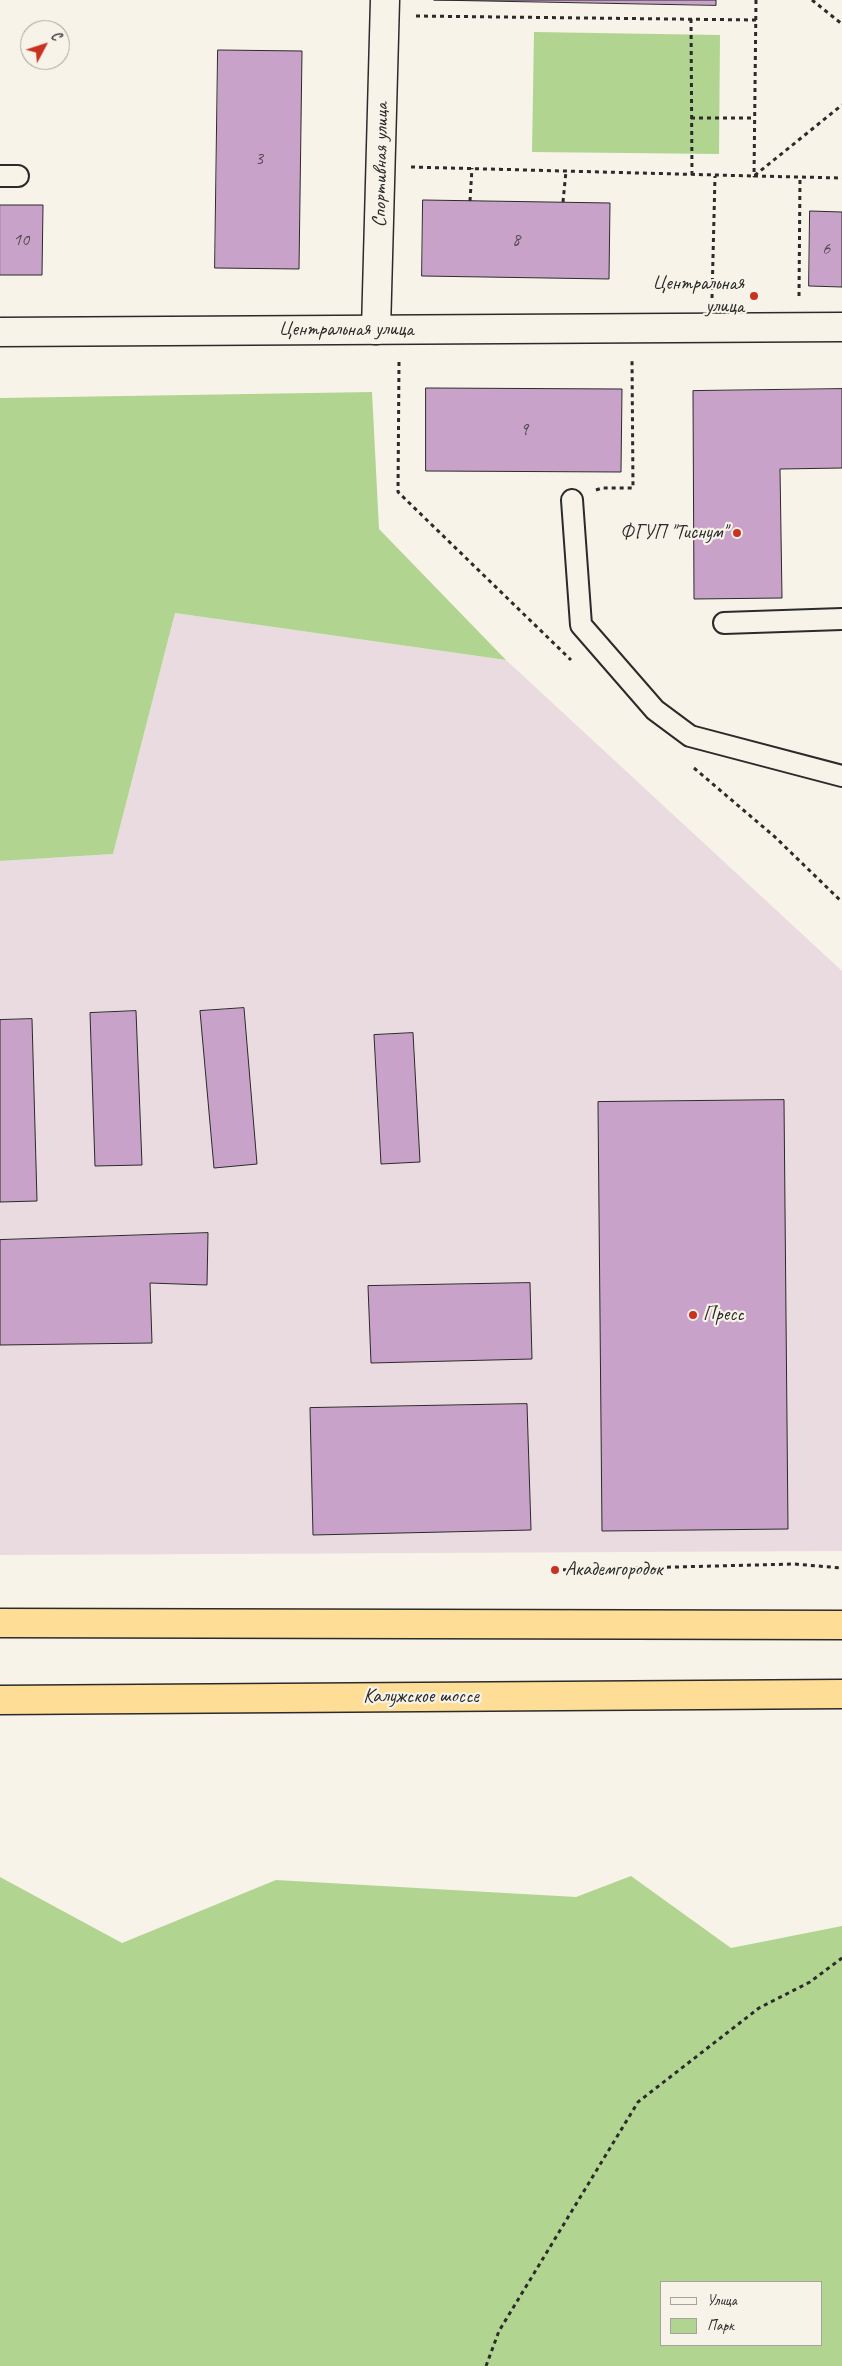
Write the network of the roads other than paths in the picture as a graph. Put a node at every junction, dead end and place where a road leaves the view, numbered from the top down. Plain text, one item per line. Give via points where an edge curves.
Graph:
1 (384, 0) edge
2 (842, 328) edge
3 (376, 330) junction
4 (0, 332) edge
5 (572, 500) road end
6 (842, 619) edge
7 (724, 623) dead end
8 (842, 776) edge
9 (0, 1623) edge
10 (842, 1625) edge
11 (842, 1694) edge
12 (0, 1700) edge

1 - 3 main road, Спортивная улица
2 - 3 main road, Центральная улица
3 - 4 main road, Центральная улица
5 - 8 lane via 581,625 655,710 690,736
6 - 7 lane
9 - 10 highway
11 - 12 highway, Калужское шоссе

